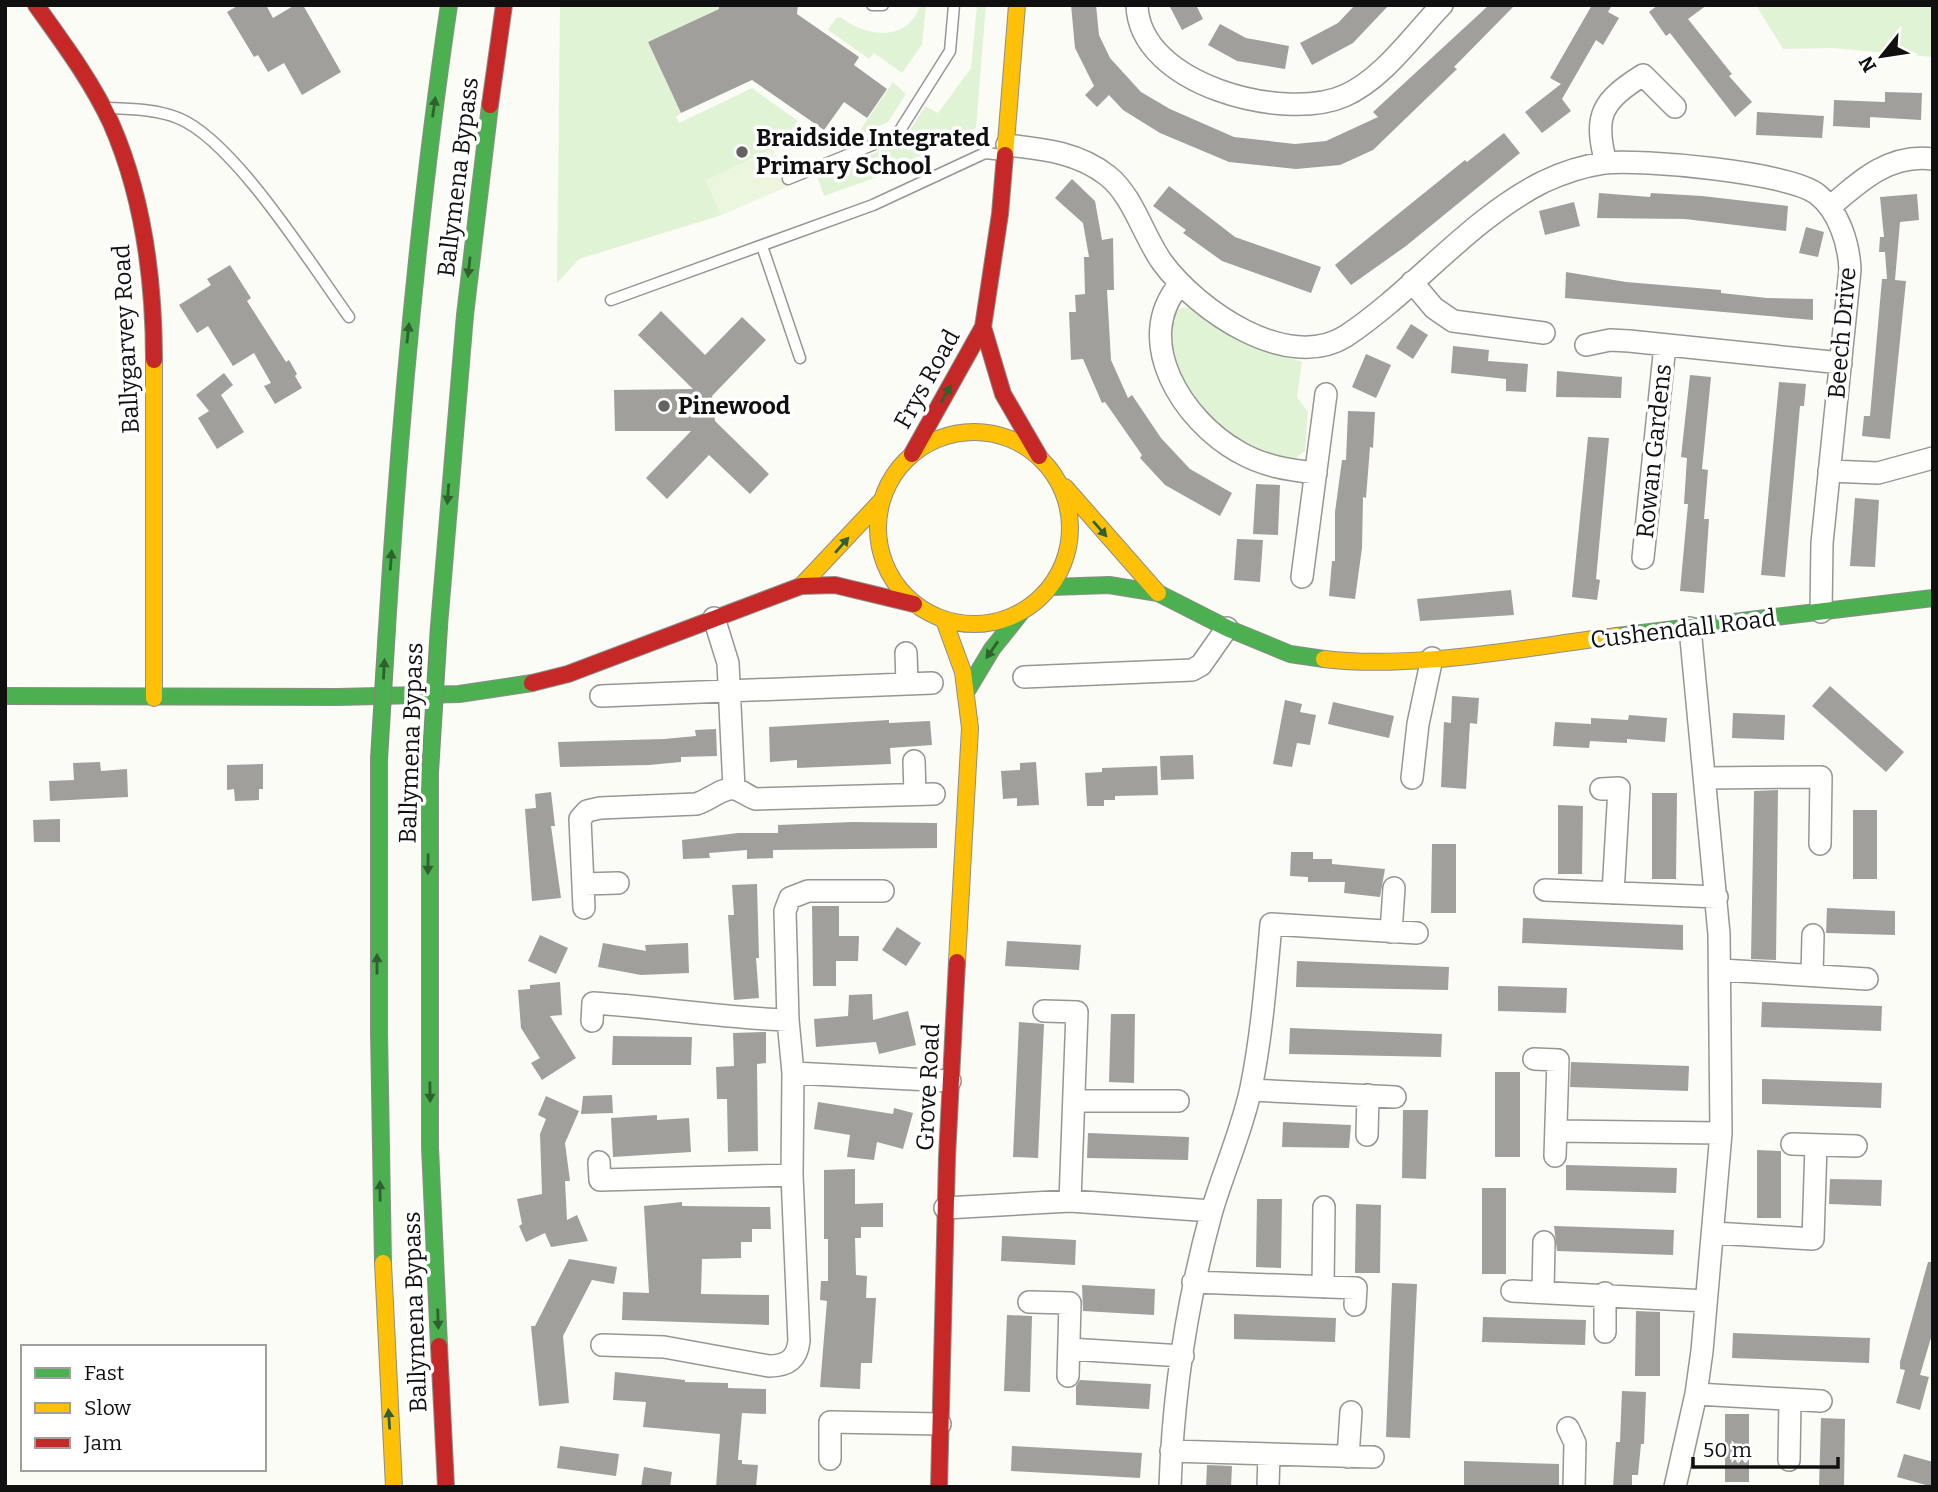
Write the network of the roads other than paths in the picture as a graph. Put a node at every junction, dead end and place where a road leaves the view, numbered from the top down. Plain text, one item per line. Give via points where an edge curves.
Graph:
1 (36, 5) edge
2 (449, 5) edge
3 (504, 5) edge
4 (872, 5) edge
5 (883, 5) edge
6 (954, 5) edge
7 (1017, 5) edge
8 (1137, 5) edge
9 (1442, 5) edge
10 (102, 107) junction
11 (1675, 107) dead end
12 (1006, 150) junction
13 (1933, 159) edge
14 (1606, 163) junction
15 (788, 179) dead end
16 (1830, 207) junction
17 (762, 246) junction
18 (1412, 282) junction
19 (1180, 284) junction
20 (611, 300) dead end
21 (349, 317) dead end
22 (983, 327) junction
23 (1544, 333) dead end
24 (1586, 345) dead end
25 (1665, 345) junction
26 (800, 358) dead end
27 (1841, 363) junction
28 (1326, 394) dead end
29 (912, 454) junction
30 (1039, 456) junction
31 (1933, 458) edge
32 (1829, 471) junction
33 (1316, 472) junction
34 (1056, 477) junction
35 (881, 501) junction
36 (1643, 558) dead end
37 (1302, 577) dead end
38 (801, 586) junction
39 (1051, 587) junction
40 (1158, 593) junction
41 (1933, 598) edge
42 (914, 604) junction
43 (1821, 612) junction
44 (1020, 614) junction
45 (714, 618) junction
46 (944, 620) junction
47 (1227, 628) junction
48 (1689, 628) junction
49 (906, 653) dead end
50 (1432, 658) junction
51 (1024, 677) dead end
52 (907, 683) junction
53 (932, 683) dead end
54 (968, 689) junction
55 (731, 690) junction
56 (5, 696) edge
57 (601, 696) dead end
58 (154, 698) junction
59 (914, 761) dead end
60 (1412, 778) dead end
61 (1705, 778) junction
62 (734, 789) junction
63 (1601, 789) dead end
64 (1820, 844) dead end
65 (618, 883) dead end
66 (583, 884) junction
67 (1394, 888) dead end
68 (1545, 890) dead end
69 (883, 891) dead end
70 (1613, 893) junction
71 (1717, 897) junction
72 (584, 908) dead end
73 (1391, 932) junction
74 (1417, 933) dead end
75 (1813, 935) dead end
76 (1722, 970) junction
77 (1812, 975) junction
78 (1867, 979) dead end
79 (1044, 1012) dead end
80 (788, 1020) junction
81 (592, 1021) dead end
82 (1534, 1059) dead end
83 (793, 1073) junction
84 (950, 1082) junction
85 (1251, 1090) junction
86 (1368, 1095) junction
87 (1395, 1097) dead end
88 (1074, 1101) junction
89 (1178, 1101) dead end
90 (1556, 1131) junction
91 (1721, 1133) junction
92 (1367, 1135) dead end
93 (1792, 1144) dead end
94 (1816, 1145) junction
95 (1856, 1146) dead end
96 (1555, 1156) dead end
97 (599, 1162) dead end
98 (792, 1175) junction
99 (1070, 1201) junction
100 (1324, 1207) dead end
101 (945, 1208) junction
102 (1212, 1211) junction
103 (1714, 1233) junction
104 (1544, 1242) dead end
105 (1193, 1282) junction
106 (1323, 1287) junction
107 (1513, 1291) dead end
108 (1543, 1292) junction
109 (1605, 1293) junction
110 (1706, 1301) junction
111 (1029, 1302) dead end
112 (1355, 1305) dead end
113 (1605, 1332) dead end
114 (602, 1345) dead end
115 (1069, 1349) junction
116 (1183, 1356) junction
117 (1068, 1376) dead end
118 (1696, 1394) junction
119 (1790, 1400) junction
120 (1821, 1401) dead end
121 (1351, 1412) dead end
122 (940, 1424) junction
123 (1569, 1428) dead end
124 (1171, 1451) junction
125 (1269, 1454) junction
126 (1349, 1457) junction
127 (1373, 1457) dead end
128 (830, 1459) dead end
129 (1789, 1460) dead end
130 (394, 1487) edge
131 (446, 1487) edge
132 (939, 1487) edge
133 (1170, 1487) edge
134 (1268, 1487) edge
135 (1574, 1487) edge
136 (1675, 1487) edge

1 - 10 main road, Ballygarvey Road
130 -> 2 main road, Ballymena Bypass, bridge via 383,1330 379,1170 379,759 401,407 423,189
3 -> 131 main road, Ballymena Bypass, bridge via 479,172 452,437 430,772 430,1147
4 - 5 lane
6 - 15 lane via 950,51 897,135
7 - 12 main road, Frys Road
8 - 9 street via 1140,21 1159,52 1195,79 1242,98 1311,105 1356,90
10 - 21 lane via 152,111 200,130 231,158
10 - 58 main road, Ballygarvey Road via 142,219 150,286
11 - 14 street via 1643,75 1613,96 1600,121
12 - 17 lane via 985,153 873,205
12 - 19 street, Beech Drive via 1046,149 1109,177
12 - 22 main road, Frys Road
13 - 16 street via 1888,164
14 - 16 street, Beech Drive via 1769,176 1809,189
14 - 18 street, Beech Drive via 1555,177 1520,195
16 - 27 street, Beech Drive via 1849,256
17 - 20 lane
17 - 26 lane
18 - 19 street, Beech Drive via 1346,336 1307,349 1243,328 1212,311
18 - 23 street via 1452,321
19 - 33 street via 1164,306 1159,335 1165,366 1184,400 1209,429 1241,454 1276,467
29 -> 22 main road, Frys Road
22 - 30 main road, Frys Road via 1003,394
24 - 25 street, Rowan Gardens via 1609,340
25 - 27 street, Rowan Gardens
25 - 36 street, Rowan Gardens
27 - 32 street, Beech Drive
28 - 33 street
29 - 30 main road via 935,439 962,432 990,432
29 - 35 main road via 893,475
30 - 34 main road
31 - 32 street via 1878,473
32 - 43 street, Beech Drive
33 - 37 street
34 - 39 main road via 1068,504 1071,533 1065,561
34 -> 40 main road, Cushendall Road
38 -> 35 main road
35 - 42 main road via 877,530 882,558 895,583
38 - 42 main road via 835,585
38 - 45 main road
39 - 40 main road, Cushendall Road via 1109,585
39 - 44 main road
40 - 47 main road, Cushendall Road
41 - 43 main road, Cushendall Road
42 - 46 main road
43 - 48 main road, Cushendall Road
44 - 46 main road via 982,624
44 -> 54 main road
45 - 55 street
45 - 58 main road via 568,674 513,688 459,694
46 - 54 main road, Grove Road via 963,663
47 - 50 main road, Cushendall Road via 1290,654 1343,662
47 - 51 street via 1201,665 1192,670
48 - 50 main road, Cushendall Road
48 - 61 street
49 - 52 street
50 - 60 street
52 - 53 street
52 - 55 street
54 - 84 main road, Grove Road via 970,728
55 - 57 street
55 - 62 street
56 - 58 main road
59 - 62 street via 925,794 756,799
61 - 64 street via 1821,777
61 - 71 street
62 - 66 street via 696,804 587,811 580,819
63 - 70 street via 1619,788
65 - 66 street
66 - 72 street
67 - 73 street
68 - 70 street
69 - 80 street via 802,892 788,900
70 - 71 street
71 - 76 street
73 - 74 street
73 - 85 street via 1271,924
75 - 77 street
76 - 77 street
76 - 91 street
77 - 78 street
79 - 88 street via 1077,1012
80 - 81 street via 593,1003
80 - 83 street
82 - 90 street via 1558,1060
83 - 84 street
83 - 98 street
84 - 101 main road, Grove Road
85 - 86 street
85 - 102 street
86 - 87 street
86 - 92 street
88 - 89 street
88 - 99 street
90 - 91 street
90 - 96 street
91 - 103 street
93 - 94 street
94 - 95 street
94 - 103 street via 1813,1239
97 - 98 street via 600,1180
98 - 114 street via 799,1341 794,1358 783,1365 764,1365 664,1347
99 - 101 street
99 - 102 street
100 - 106 street
101 - 122 main road, Grove Road
102 - 105 street
103 - 110 street
104 - 108 street
105 - 106 street
105 - 116 street
106 - 112 street via 1356,1288
107 - 108 street
108 - 109 street
109 - 110 street
109 - 113 street
110 - 118 street
111 - 115 street via 1070,1303
115 - 116 street
115 - 117 street
116 - 124 street
118 - 119 street
118 - 136 street
119 - 120 street
119 - 129 street
121 - 126 street
122 - 128 street via 830,1422
122 - 132 main road, Grove Road
123 - 135 street via 1575,1443
124 - 125 street
124 - 133 street
125 - 126 street
125 - 134 street
126 - 127 street

